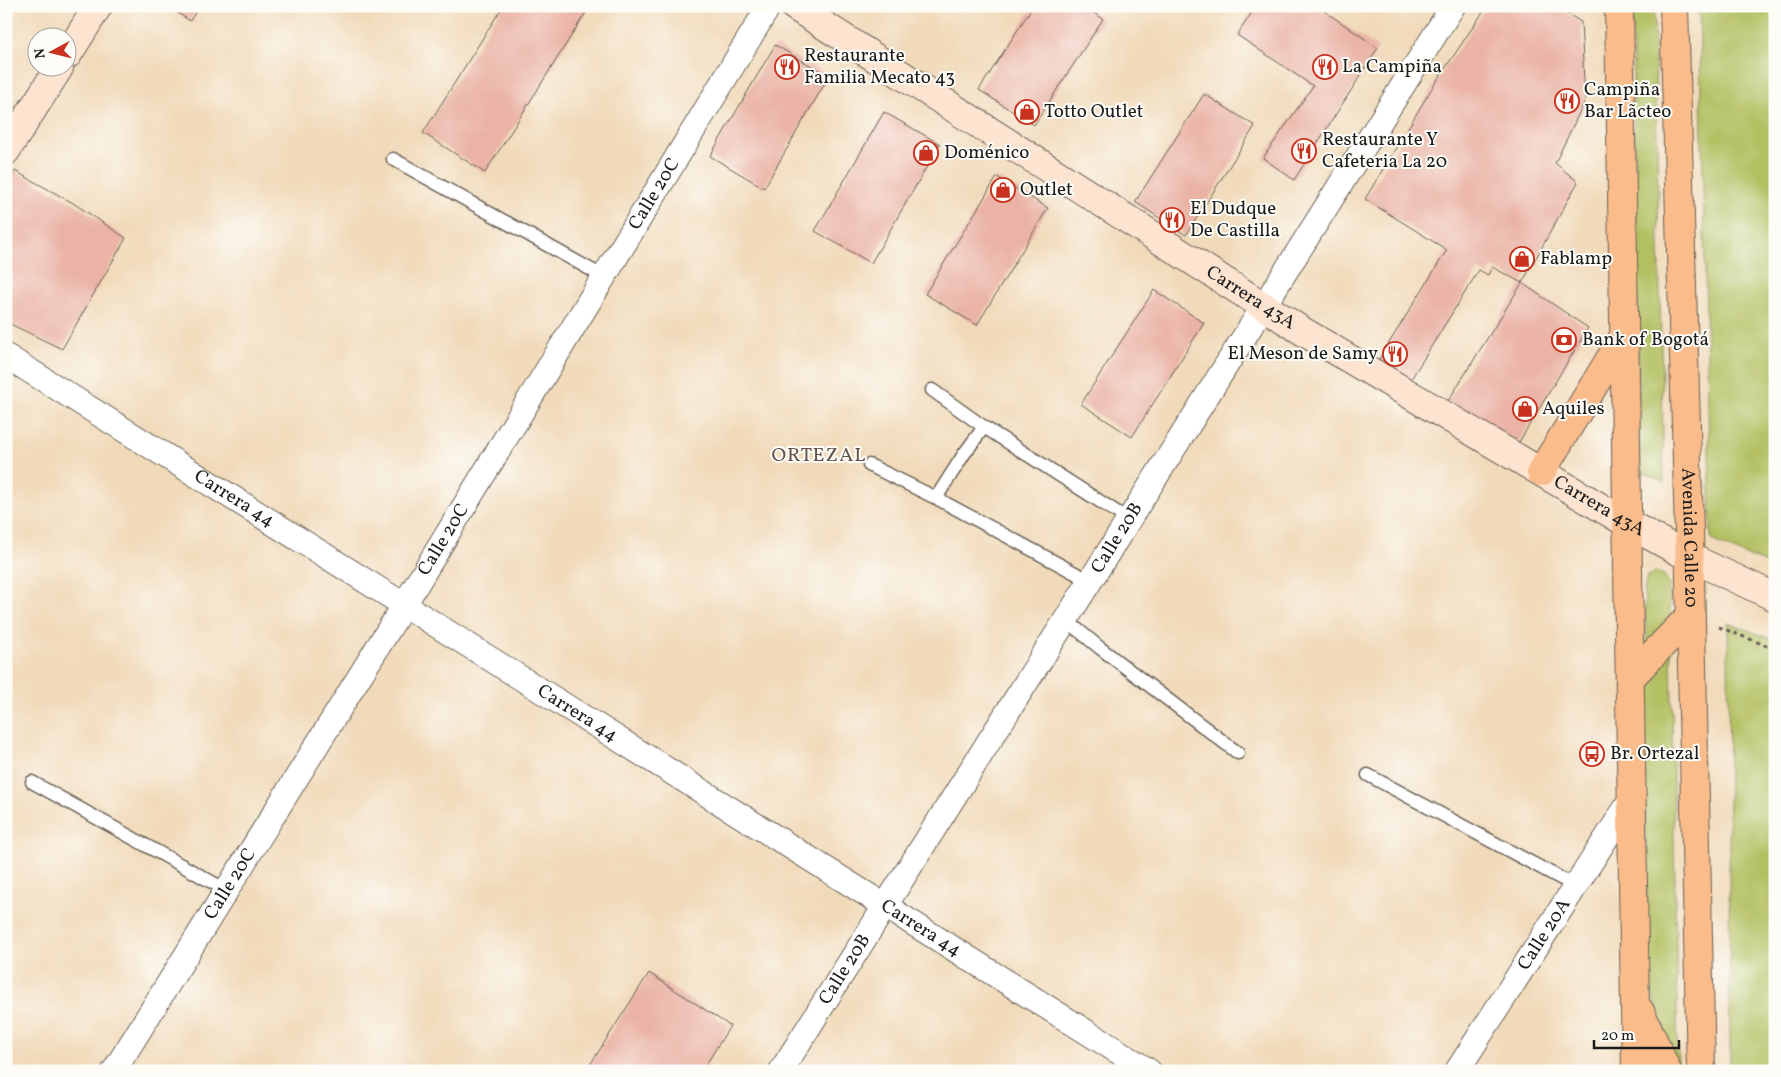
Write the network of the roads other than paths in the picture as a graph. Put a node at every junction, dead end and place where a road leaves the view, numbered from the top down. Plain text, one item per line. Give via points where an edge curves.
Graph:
1 (98, 6) edge
2 (769, 6) edge
3 (794, 6) edge
4 (1453, 6) edge
5 (1619, 6) edge
6 (1674, 6) edge
7 (78, 38) edge
8 (53, 78) edge
9 (6, 151) edge
10 (392, 159) dead end
11 (604, 277) junction
12 (1264, 307) junction
13 (1624, 336) junction
14 (6, 356) edge
15 (932, 390) dead end
16 (984, 428) junction
17 (869, 465) dead end
18 (1541, 472) junction
19 (936, 498) junction
20 (1129, 520) junction
21 (1628, 523) junction
22 (1689, 556) junction
23 (1090, 581) junction
24 (1775, 597) edge
25 (404, 605) junction
26 (1690, 616) junction
27 (1066, 620) junction
28 (1630, 678) junction
29 (1238, 753) dead end
30 (1368, 775) dead end
31 (32, 782) dead end
32 (1632, 798) junction
33 (1575, 886) junction
34 (226, 890) junction
35 (886, 906) junction
36 (1635, 1001) junction
37 (114, 1071) edge
38 (781, 1071) edge
39 (1149, 1071) edge
40 (1457, 1071) edge
41 (1636, 1071) edge
42 (1667, 1071) edge
43 (1700, 1071) edge

1 - 7 street
2 - 11 street, Calle 20C
3 - 12 street, Carrera 43A
4 - 12 street, Calle 20B
5 - 13 highway
6 - 22 highway, Avenida Calle 20
8 - 9 street
10 - 11 lane
11 - 25 street, Calle 20C
12 - 18 street, Carrera 43A
12 - 20 street, Calle 20B
13 - 18 highway
13 - 21 highway
14 - 25 street, Carrera 44
15 - 16 lane
16 - 19 lane
16 - 20 lane
17 - 19 lane
18 - 21 street, Carrera 43A
19 - 23 lane
20 - 23 street, Calle 20B
21 - 22 street, Carrera 43A
21 - 28 highway
22 - 24 street, Carrera 43A
22 - 26 highway, Avenida Calle 20
23 - 27 street, Calle 20B
25 - 34 street, Calle 20C
25 - 35 street, Carrera 44
26 - 28 highway
26 - 43 highway, Avenida Calle 20
27 - 29 lane
27 - 35 street, Calle 20B
28 - 32 highway
30 - 33 lane
31 - 34 lane
32 - 33 street, Calle 20A
32 - 36 highway
33 - 40 street, Calle 20A
34 - 37 street, Calle 20C
35 - 38 street, Calle 20B
35 - 39 street, Carrera 44
36 - 41 highway
36 - 42 highway

